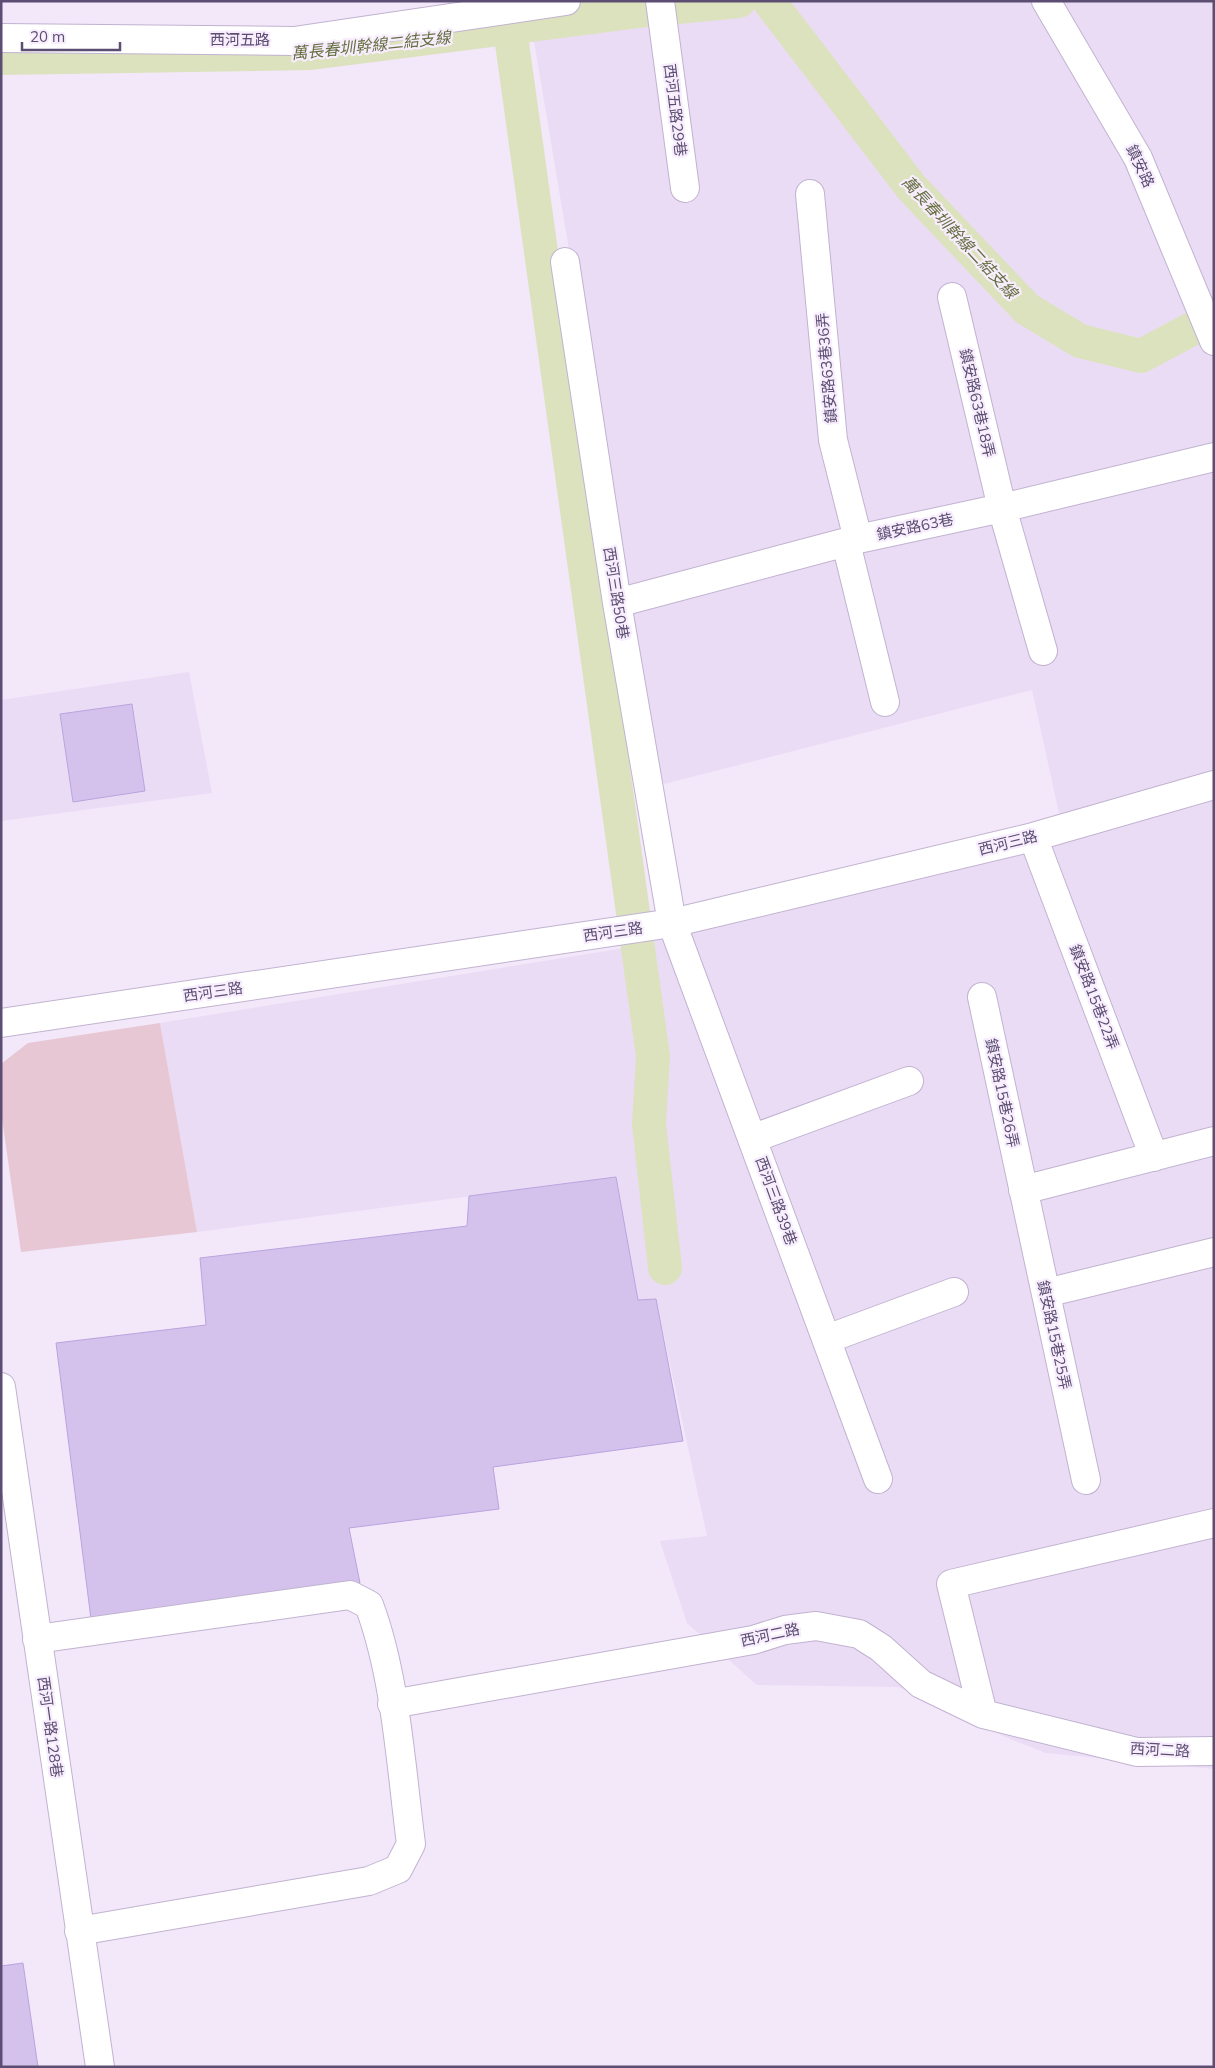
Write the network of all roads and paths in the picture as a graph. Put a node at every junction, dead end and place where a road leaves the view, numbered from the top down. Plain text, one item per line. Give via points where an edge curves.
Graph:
1 (566, 1) edge
2 (660, 1) edge
3 (1046, 1) edge
4 (1, 38) edge
5 (685, 188) dead end
6 (810, 194) dead end
7 (565, 262) dead end
8 (952, 297) dead end
9 (1210, 330) edge
10 (1214, 457) edge
11 (1002, 508) junction
12 (852, 541) junction
13 (617, 603) junction
14 (1043, 651) dead end
15 (885, 702) dead end
16 (1214, 785) edge
17 (1033, 837) junction
18 (672, 923) junction
19 (982, 997) dead end
20 (1, 1023) edge
21 (909, 1081) dead end
22 (754, 1138) junction
23 (1214, 1141) edge
24 (1154, 1156) junction
25 (1023, 1190) junction
26 (1214, 1252) edge
27 (954, 1292) dead end
28 (1046, 1294) junction
29 (827, 1339) junction
30 (1, 1387) edge
31 (878, 1479) dead end
32 (1086, 1480) dead end
33 (1214, 1524) edge
34 (38, 1639) junction
35 (392, 1704) junction
36 (982, 1714) junction
37 (1214, 1751) edge
38 (79, 1931) junction
39 (100, 2067) edge

1 - 4 street, 西河五路 via 294,41
2 - 5 street, 西河五路29巷
3 - 9 street, 鎮安路 via 1138,158
6 - 12 street, 鎮安路63巷36弄 via 833,440
7 - 13 street, 西河三路50巷
8 - 11 street, 鎮安路63巷18弄
10 - 11 street, 鎮安路63巷
11 - 12 street, 鎮安路63巷
11 - 14 street, 鎮安路63巷18弄
12 - 13 street, 鎮安路63巷
12 - 15 street, 鎮安路63巷36弄
13 - 18 street, 西河三路50巷
16 - 17 street, 西河三路
17 - 18 street, 西河三路
17 - 24 street, 鎮安路15巷22弄
18 - 20 street, 西河三路
18 - 22 street, 西河三路39巷
19 - 25 street, 鎮安路15巷26弄
21 - 22 street
22 - 29 street, 西河三路39巷
23 - 24 street
24 - 25 street
25 - 28 street, 鎮安路15巷25弄
26 - 28 street
27 - 29 street
28 - 32 street, 鎮安路15巷25弄
29 - 31 street, 西河三路39巷
30 - 34 street, 西河一路128巷
33 - 36 street via 951,1584
34 - 35 street via 350,1596 369,1605 379,1630
34 - 38 street, 西河一路128巷
35 - 36 street, 西河二路 via 754,1640 785,1630 816,1626 859,1634 881,1648 921,1684
35 - 38 street via 411,1844 398,1869 369,1881
36 - 37 street, 西河二路 via 1137,1752
38 - 39 street, 西河一路128巷

